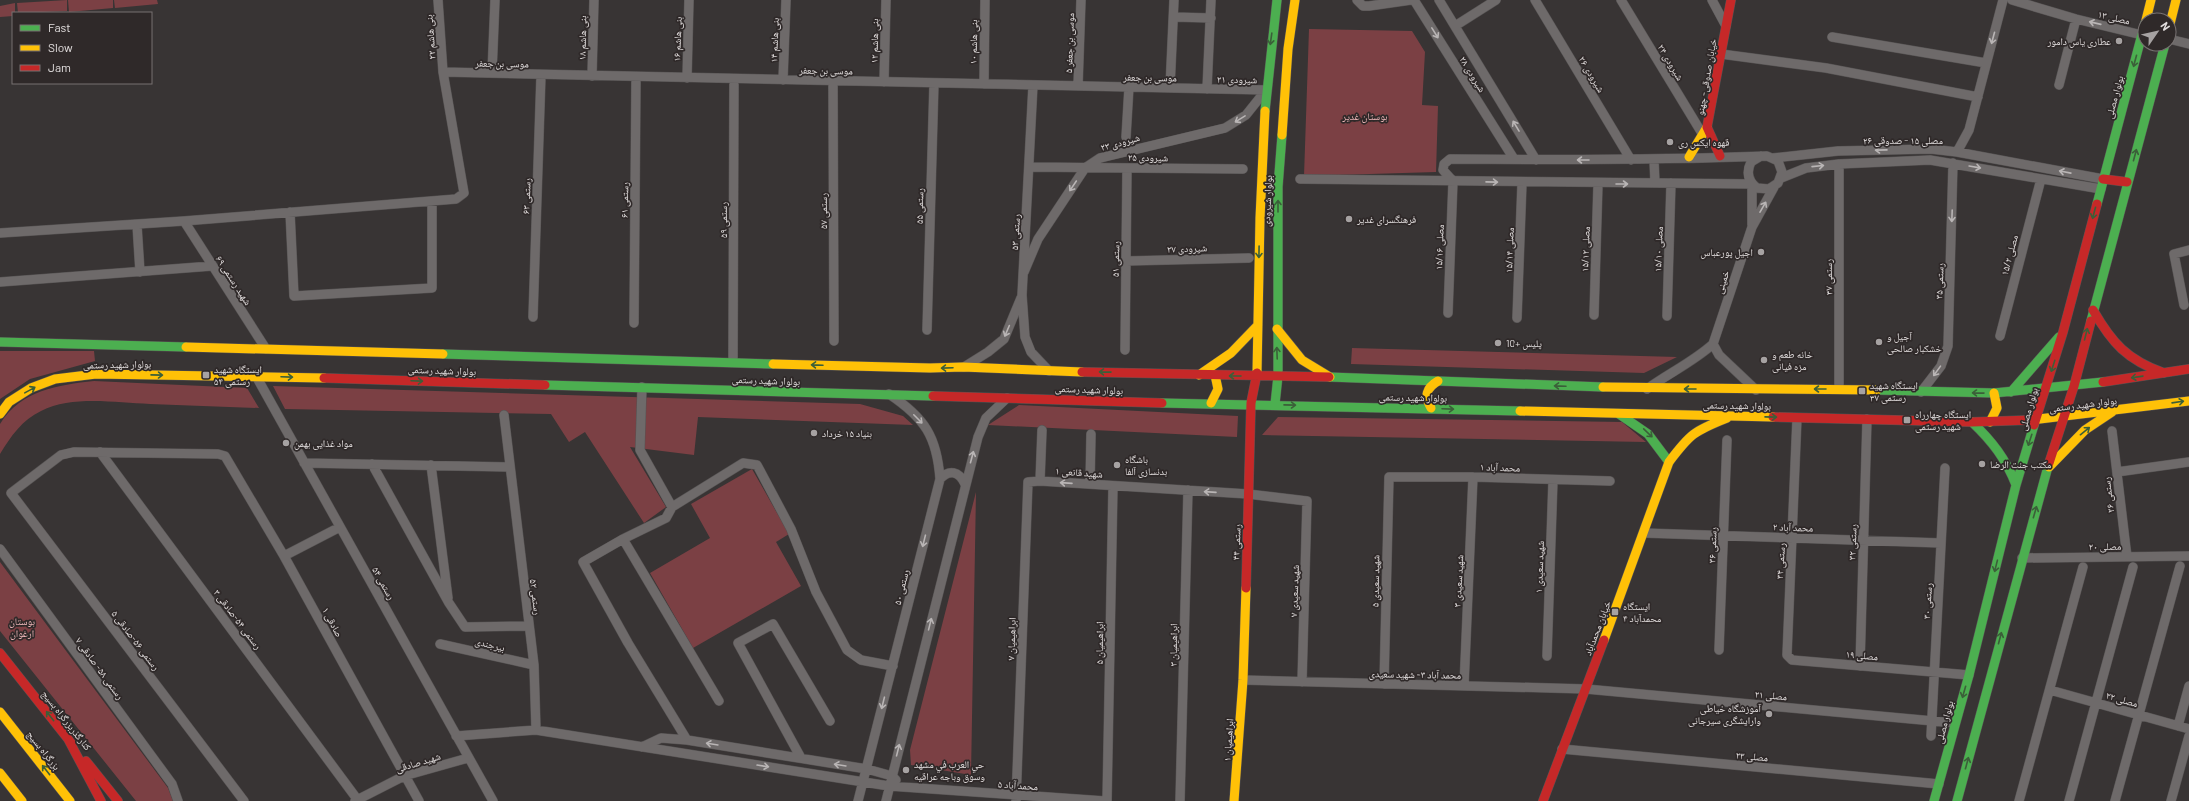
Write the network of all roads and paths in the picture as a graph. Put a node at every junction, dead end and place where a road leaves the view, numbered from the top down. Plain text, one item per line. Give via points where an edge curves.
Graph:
1 (438, 0) edge
2 (495, 0) edge
3 (594, 0) edge
4 (689, 0) edge
5 (786, 0) edge
6 (886, 0) edge
7 (985, 0) edge
8 (1081, 0) edge
9 (1174, 0) edge
10 (1211, 0) edge
11 (1277, 0) edge
12 (1295, 0) edge
13 (1356, 0) edge
14 (1411, 0) edge
15 (1414, 0) edge
16 (1438, 0) edge
17 (1496, 0) edge
18 (1535, 0) edge
19 (1621, 0) edge
20 (1712, 0) edge
21 (1731, 0) edge
22 (2003, 0) edge
23 (2012, 0) edge
24 (2151, 0) edge
25 (2176, 0) edge
26 (2148, 12) edge
27 (2173, 12) edge
28 (1174, 17) junction
29 (1211, 18) junction
30 (2076, 19) junction
31 (1455, 26) junction
32 (1726, 26) junction
33 (2137, 34) edge
34 (1832, 37) dead end
35 (2177, 41) edge
36 (2189, 44) edge
37 (2137, 52) edge
38 (2163, 52) edge
39 (1721, 54) junction
40 (1986, 63) junction
41 (443, 72) junction
42 (492, 73) junction
43 (541, 75) junction
44 (592, 76) junction
45 (636, 77) junction
46 (687, 78) junction
47 (734, 79) junction
48 (784, 80) junction
49 (833, 81) junction
50 (884, 82) junction
51 (934, 83) junction
52 (984, 84) junction
53 (1033, 85) junction
54 (2059, 85) dead end
55 (1078, 86) junction
56 (1129, 88) junction
57 (1170, 88) junction
58 (1208, 89) junction
59 (1266, 90) junction
60 (1978, 97) junction
61 (1705, 131) junction
62 (1126, 138) dead end
63 (1957, 152) junction
64 (1720, 156) junction
65 (1761, 156) junction
66 (1689, 157) junction
67 (1773, 158) junction
68 (1514, 159) junction
69 (1536, 160) junction
70 (1631, 160) junction
71 (1654, 160) junction
72 (1953, 163) junction
73 (1839, 164) junction
74 (1029, 167) junction
75 (1085, 168) junction
76 (1127, 168) junction
77 (1243, 170) dead end
78 (1781, 178) junction
79 (1300, 179) dead end
80 (2041, 179) junction
81 (2103, 179) junction
82 (1453, 181) junction
83 (2127, 182) junction
84 (1522, 183) junction
85 (1671, 183) junction
86 (1598, 184) junction
87 (1654, 184) junction
88 (1752, 184) junction
89 (1774, 187) junction
90 (2101, 189) junction
91 (432, 201) junction
92 (290, 212) junction
93 (184, 221) junction
94 (137, 224) junction
95 (1752, 227) junction
96 (0, 233) edge
97 (2189, 250) edge
98 (1249, 258) dead end
99 (1126, 261) junction
100 (212, 266) junction
101 (140, 272) junction
102 (1024, 272) junction
103 (0, 282) edge
104 (1022, 295) junction
105 (2184, 305) dead end
106 (2092, 310) junction
107 (1448, 313) dead end
108 (1594, 315) dead end
109 (1667, 316) dead end
110 (533, 317) dead end
111 (1517, 318) dead end
112 (634, 323) dead end
113 (1258, 325) junction
114 (1277, 329) junction
115 (927, 330) dead end
116 (2064, 332) junction
117 (2000, 336) dead end
118 (834, 340) dead end
119 (0, 342) edge
120 (1713, 344) junction
121 (266, 349) junction
122 (1125, 350) dead end
123 (733, 362) junction
124 (963, 367) junction
125 (2189, 369) edge
126 (1049, 372) junction
127 (2164, 373) junction
128 (1199, 375) junction
129 (256, 376) junction
130 (1216, 376) junction
131 (1257, 376) junction
132 (1278, 376) junction
133 (1330, 377) junction
134 (1438, 381) junction
135 (2074, 386) junction
136 (642, 387) junction
137 (1647, 389) junction
138 (1839, 389) junction
139 (2045, 389) junction
140 (1756, 390) junction
141 (1921, 392) junction
142 (2011, 392) junction
143 (1994, 393) junction
144 (889, 394) junction
145 (1007, 398) junction
146 (2189, 401) edge
147 (9, 402) junction
148 (1211, 403) junction
149 (1251, 403) junction
150 (1275, 404) junction
151 (1432, 408) junction
152 (0, 410) edge
153 (2112, 412) junction
154 (1618, 413) junction
155 (0, 414) edge
156 (504, 415) dead end
157 (1732, 416) junction
158 (1797, 418) junction
159 (2064, 418) junction
160 (1867, 419) junction
161 (2037, 420) junction
162 (1972, 422) junction
163 (1990, 422) junction
164 (1042, 430) dead end
165 (2112, 431) dead end
166 (1091, 434) dead end
167 (1727, 440) dead end
168 (100, 452) junction
169 (1669, 462) junction
170 (2189, 462) edge
171 (304, 463) junction
172 (372, 464) junction
173 (431, 466) junction
174 (509, 467) junction
175 (1945, 468) dead end
176 (2047, 468) junction
177 (2117, 472) junction
178 (1389, 477) joint
179 (1474, 477) junction
180 (940, 479) junction
181 (1553, 480) junction
182 (1040, 481) junction
183 (1610, 481) dead end
184 (1028, 482) joint
185 (965, 484) junction
186 (1090, 484) junction
187 (2016, 484) junction
188 (1113, 486) junction
189 (1188, 490) junction
190 (1248, 494) junction
191 (1307, 501) joint
192 (672, 507) junction
193 (340, 527) junction
194 (1644, 534) junction
195 (1723, 536) junction
196 (623, 538) junction
197 (1792, 538) junction
198 (1863, 541) junction
199 (1941, 543) junction
200 (0, 549) edge
201 (284, 556) junction
202 (2189, 556) edge
203 (2127, 557) junction
204 (2022, 558) junction
205 (2180, 566) dead end
206 (2133, 567) dead end
207 (2083, 568) dead end
208 (449, 603) junction
209 (529, 626) junction
210 (440, 644) dead end
211 (1719, 650) dead end
212 (0, 653) edge
213 (1547, 656) dead end
214 (1789, 658) joint
215 (534, 665) junction
216 (892, 666) junction
217 (1860, 666) junction
218 (1934, 671) junction
219 (1969, 675) junction
220 (1243, 680) junction
221 (1302, 682) junction
222 (1384, 684) junction
223 (1464, 686) junction
224 (2189, 686) edge
225 (1586, 689) junction
226 (2050, 690) junction
227 (719, 701) dead end
228 (2096, 703) junction
229 (0, 712) edge
230 (2140, 715) junction
231 (830, 721) dead end
232 (1932, 721) junction
233 (1955, 723) junction
234 (2178, 726) junction
235 (2189, 729) edge
236 (536, 730) junction
237 (456, 736) junction
238 (1931, 736) dead end
239 (2189, 736) edge
240 (67, 737) junction
241 (687, 740) junction
242 (642, 747) junction
243 (1562, 749) junction
244 (468, 758) junction
245 (801, 758) junction
246 (866, 769) junction
247 (0, 773) edge
248 (404, 776) junction
249 (892, 776) junction
250 (863, 782) junction
251 (1939, 784) junction
252 (889, 786) junction
253 (905, 786) junction
254 (1016, 799) edge
255 (356, 800) edge
256 (1087, 800) edge
257 (22, 801) edge
258 (70, 801) edge
259 (101, 801) edge
260 (118, 801) edge
261 (178, 801) edge
262 (244, 801) edge
263 (419, 801) edge
264 (493, 801) edge
265 (858, 801) edge
266 (886, 801) edge
267 (1106, 801) edge
268 (1180, 801) edge
269 (1234, 801) edge
270 (1543, 801) edge
271 (1934, 801) edge
272 (1957, 801) edge
273 (2019, 801) edge
274 (2069, 801) edge
275 (2116, 801) edge
276 (2171, 801) edge

1 - 41 street, بنی هاشم ۲۲
2 - 42 street
3 - 44 street, بنی هاشم ۱۸
4 - 46 street, بنی هاشم ۱۶
5 - 48 street, بنی هاشم ۱۴
6 - 50 street, بنی هاشم ۱۲
7 - 52 street, بنی هاشم ۱۰
8 - 55 street, موسی بن جعفر ۵
9 - 28 street
10 - 29 street
11 -> 59 main road, بولوار شیرودی
114 -> 12 main road, بولوار شیرودی via 1278,187 1288,49
13 - 14 street via 1363,6 1369,6
15 -> 68 street, شیرودی ۲۸
16 - 31 street, شیرودی ۲۸
17 - 31 street
18 - 70 street, شیرودی ۲۶
19 - 61 street, شیرودی ۲۴
20 - 32 street
21 - 32 main road, خیابان صدوقی- چهنو
22 -> 40 street
23 - 30 street, مصلی ۱۳
24 - 26 main road
25 - 27 main road
28 - 29 street
28 - 57 street
29 - 58 street
33 -> 30 street, مصلی ۱۳
30 - 54 street
69 -> 31 street, شیرودی ۲۸
32 - 39 main road, خیابان صدوقی- چهنو
34 - 40 street
35 - 36 street
37 -> 81 main road, بولوار مصلی
83 -> 38 main road
39 - 60 street via 1826,68
39 - 61 main road, خیابان صدوقی- چهنو
40 - 60 street
41 - 42 street, موسی بن جعفر
41 - 91 street, بنی هاشم ۲۲ via 464,193 456,199
42 - 43 street, موسی بن جعفر
43 - 44 street, موسی بن جعفر
43 - 110 street, رستمی ۶۳
44 - 45 street, موسی بن جعفر
45 - 46 street, موسی بن جعفر
45 - 112 street, رستمی ۶۱
46 - 47 street, موسی بن جعفر
47 - 48 street, موسی بن جعفر
47 - 123 street, رستمی ۵۹
48 - 49 street, موسی بن جعفر
49 - 50 street, موسی بن جعفر
49 - 118 street, رستمی ۵۷
50 - 51 street, موسی بن جعفر
51 - 52 street, موسی بن جعفر
51 - 115 street, رستمی ۵۵
52 - 53 street, موسی بن جعفر
53 - 55 street, موسی بن جعفر
53 - 74 street, رستمی ۵۳
55 - 56 street, موسی بن جعفر
56 - 57 street, موسی بن جعفر
56 - 62 street
57 - 58 street, موسی بن جعفر
58 - 59 street, شیرودی ۲۱
59 -> 75 street, شیرودی ۲۳ via 1246,115 1225,128 1100,158
59 -> 113 main road, بولوار شیرودی via 1261,170
60 - 63 street via 1969,130
61 - 64 main road, خیابان صدوقی- چهنو
61 - 66 main road
63 -> 67 street, مصلی ۱۵ - صدوقی ۲۶ via 1932,149 1838,151
81 -> 63 street, مصلی ۱۵ - صدوقی ۲۶
64 - 65 street
64 - 66 street
65 - 67 street
65 - 88 street via 1749,167 1748,173
66 - 71 street
67 - 78 street via 1781,166
68 - 69 street
68 - 82 street via 1450,159 1444,164 1443,170
70 -> 69 street
70 - 71 street
71 - 87 street
72 - 73 street, مصلی ۱۵ - صدوقی ۲۶ via 1930,160
72 -> 80 street, مصلی ۱۵ - صدوقی ۲۶
72 -> 141 street, رستمی ۳۵ via 1948,346 1940,366
78 -> 73 street, مصلی ۱۵ - صدوقی ۲۶ via 1806,168
73 - 138 street, رستمی ۳۷
74 - 75 street, شیرودی ۲۵
74 - 102 street, رستمی ۵۳
75 - 76 street, شیرودی ۲۵
75 -> 102 street, شیرودی ۲۳ via 1038,239
76 - 77 street, شیرودی ۲۵
76 - 99 street, رستمی ۵۱
78 - 89 street
79 - 82 street
80 - 90 street, مصلی ۱۵ - صدوقی ۲۶
80 - 117 street, مصلی ۱۵/۲
81 - 83 main road
81 - 90 main road, بولوار مصلی
82 -> 84 street
82 - 107 street, مصلی ۱۵/۱۶
83 - 106 main road
84 - 86 street
84 - 111 street, مصلی ۱۵/۱۴
85 - 87 street
85 - 88 street
85 - 109 street, مصلی ۱۵/۱۰
86 -> 87 street
86 - 108 street, مصلی ۱۵/۱۲
88 - 89 street via 1763,190
88 - 95 street
95 -> 89 street
90 -> 116 main road, بولوار مصلی
91 - 92 street
91 - 92 street via 432,288 294,296
92 - 93 street
93 - 94 street
93 - 100 street, شهید رستمی ۶۹
94 - 96 street
94 - 101 street
95 - 120 street, خمینی
97 - 105 street via 2174,254
98 - 99 street, شیرودی ۲۷
99 - 122 street, رستمی ۵۱
100 - 101 street
100 - 121 street, شهید رستمی ۶۹
101 - 103 street
102 - 104 street, رستمی ۵۳
104 -> 124 street via 1004,339
104 - 126 street, رستمی ۵۳ via 1025,337 1032,352
106 - 127 main road via 2115,345 2143,366
135 -> 106 main road
113 - 128 main road via 1232,353
113 - 131 main road, بولوار شیرودی
132 -> 114 main road, بولوار شیرودی
114 - 133 main road via 1302,360
116 -> 139 main road, بولوار مصلی
116 - 142 main road
119 - 121 main road, بولوار شهید رستمی
120 - 137 street via 1695,360 1670,372
120 - 140 street via 1719,356
121 - 123 main road, بولوار شهید رستمی
124 -> 123 main road, بولوار شهید رستمی
124 - 126 main road, بولوار شهید رستمی
125 - 127 main road, بولوار شهید رستمی
128 -> 126 main road, بولوار شهید رستمی
127 -> 135 main road, بولوار شهید رستمی
128 - 130 main road, بولوار شهید رستمی
129 -> 136 main road, بولوار شهید رستمی
147 -> 129 main road, بولوار شهید رستمی via 31,388 54,379 96,374
129 - 171 street, رستمی ۵۴
131 -> 130 main road, بولوار شهید رستمی
130 - 148 main road via 1219,389
131 - 132 main road, بولوار شهید رستمی
131 - 149 main road, بولوار شیرودی
132 - 133 main road, بولوار شهید رستمی
132 - 150 main road, بولوار شیرودی
133 - 134 main road, بولوار شهید رستمی
137 -> 134 main road, بولوار شهید رستمی
134 - 151 main road via 1430,385 1426,392 1426,401
135 - 139 main road, بولوار شهید رستمی
135 - 159 main road
136 - 144 main road, بولوار شهید رستمی
136 - 192 street via 640,450
140 -> 137 main road, بولوار شهید رستمی
138 -> 140 main road, بولوار شهید رستمی
138 - 141 main road, بولوار شهید رستمی
139 - 142 main road, بولوار شهید رستمی
139 - 161 main road, بولوار مصلی
143 -> 141 main road, بولوار شهید رستمی
142 - 143 main road, بولوار شهید رستمی
143 - 163 main road via 1998,405
144 - 145 main road, بولوار شهید رستمی
144 -> 180 street, رستمی ۵۰ via 922,422 933,440
145 - 148 main road, بولوار شهید رستمی
185 -> 145 street via 986,418
153 -> 146 main road, بولوار شهید رستمی
147 - 152 main road
147 - 155 main road, بولوار شهید رستمی
148 - 149 main road, بولوار شهید رستمی
149 - 150 main road, بولوار شهید رستمی
149 - 190 main road, رستمی ۴۴
150 -> 151 main road, بولوار شهید رستمی
151 -> 154 main road, بولوار شهید رستمی
153 - 159 main road, بولوار شهید رستمی
176 -> 153 main road via 2085,430
154 - 157 main road, بولوار شهید رستمی
154 -> 169 main road via 1645,429 1659,443
156 - 174 street, رستمی ۵۲
157 -> 158 main road, بولوار شهید رستمی
157 - 169 main road, خیابان محمدآباد via 1699,429 1686,440
158 - 160 main road, بولوار شهید رستمی
158 - 197 street, رستمی ۳۴
159 - 161 main road, بولوار شهید رستمی
159 - 176 main road
160 - 162 main road, بولوار شهید رستمی
160 - 198 street, رستمی ۳۲
161 - 163 main road, بولوار شهید رستمی
161 -> 187 main road, بولوار مصلی
162 - 163 main road, بولوار شهید رستمی
162 - 187 main road via 2002,451
164 - 182 street
165 - 177 street, رستمی ۲۶
166 - 186 street
167 - 195 street, رستمی ۳۶
168 - 201 street, صادقی ۱ via 225,456
168 - 255 street, رستمی ۵۴-صادقی ۳
168 - 262 street, رستمی ۵۶-صادقی ۵ via 61,455 11,493
169 - 194 main road, خیابان محمدآباد
170 - 177 street
171 - 172 street
171 - 193 street, رستمی ۵۴
172 - 173 street
172 - 208 street
173 - 174 street
173 - 208 street
174 - 209 street, رستمی ۵۲
175 - 199 street, رستمی ۳۰
204 -> 176 main road
177 - 203 street, رستمی ۲۶
178 - 179 street, محمد آباد ۱
178 - 222 street, شهید سعیدی ۵
179 - 181 street, محمد آباد ۱
179 - 223 street, شهید سعیدی ۳
180 - 185 street via 946,473 954,472 962,476
180 -> 216 street, رستمی ۵۰
181 - 183 street, محمد آباد ۱
181 - 213 street, شهید سعیدی ۱
182 - 184 street, شهید قانعی ۱
186 -> 182 street, شهید قانعی ۱
184 - 254 street, ابراهیمیان ۷
249 -> 185 street
186 - 188 street, شهید قانعی ۱
187 -> 219 main road, بولوار مصلی
188 - 189 street, شهید قانعی ۱
188 - 267 street, ابراهیمیان ۵
190 -> 189 street, شهید قانعی ۱
189 - 268 street, ابراهیمیان ۳
190 - 191 street, شهید قانعی ۱
190 - 220 main road, رستمی ۴۴
191 - 221 street, شهید سعیدی ۷
192 - 196 street via 666,518
192 - 216 street via 743,463 757,465 791,529 816,592 847,650 862,660
193 - 201 street
193 - 237 street, رستمی ۵۴
194 - 195 street, محمد آباد ۲
194 - 225 main road, خیابان محمدآباد
195 - 197 street, محمد آباد ۲
195 - 211 street, رستمی ۳۶
196 - 227 street
196 - 241 street via 583,562 628,643
197 - 198 street, محمد آباد ۲
197 - 214 street, رستمی ۳۴ via 1786,655
198 - 199 street, محمد آباد ۲
198 - 217 street, رستمی ۳۲
199 - 218 street, رستمی ۳۰
200 - 261 street, رستمی ۵۸- صادقی ۷ via 172,784
201 - 248 street, صادقی ۱
202 - 203 street, مصلی ۲۰
203 - 204 street, مصلی ۲۰
272 -> 204 main road
205 - 230 street
206 - 228 street
207 - 226 street
208 - 209 street via 465,627
209 - 215 street, رستمی ۵۲
210 - 215 street, بیرجندی
240 -> 212 main road, کنارگذربزرگراه بسیج
214 - 217 street, مصلی ۱۹
215 - 236 street, رستمی ۵۲
216 -> 246 street, رستمی ۵۰
217 - 218 street, مصلی ۱۹
218 - 219 street, مصلی ۱۹
218 - 232 street, رستمی ۳۰
219 -> 233 main road, بولوار مصلی
220 - 221 street, محمد آباد ۳- شهید سعیدی
220 - 269 main road, ابراهیمیان ۱
221 - 222 street, محمد آباد ۳- شهید سعیدی
222 - 223 street, محمد آباد ۳- شهید سعیدی
223 - 225 street, محمد آباد ۳- شهید سعیدی
224 - 234 street
225 - 232 street, مصلی ۲۱
225 - 243 main road, خیابان محمدآباد
226 - 228 street, مصلی ۲۲
226 - 273 street
228 - 230 street, مصلی ۲۲
228 - 274 street
258 -> 229 main road, بزرگراه بسیج
230 - 234 street, مصلی ۲۲
230 - 275 street
231 - 245 street via 773,624 738,643
232 - 233 street, مصلی ۲۱
232 - 238 street, رستمی ۳۰
233 - 251 main road, بولوار مصلی
234 - 235 street, مصلی ۲۲
236 - 237 street, محمد آباد ۵
236 - 242 street, محمد آباد ۵
237 - 244 street, رستمی ۵۴
239 - 276 street
240 - 259 main road
240 - 260 main road, کنارگذربزرگراه بسیج
241 - 242 street via 661,738
245 -> 241 street
242 -> 250 street, محمد آباد ۵
243 - 251 street, مصلی ۲۳
243 - 270 main road, خیابان محمدآباد
244 - 248 street, شهید صادقی
244 - 264 street, رستمی ۵۴
246 -> 245 street
246 - 249 street
246 - 250 street, رستمی ۵۰
247 - 257 main road
248 - 255 street, شهید صادقی
248 - 263 street, صادقی ۱
249 - 252 street
249 - 253 street
250 - 252 street, محمد آباد ۵
250 - 265 street, رستمی ۵۰
251 - 271 main road, بولوار مصلی
252 - 253 street, محمد آباد ۵
252 - 266 street
253 - 254 street, محمد آباد ۵
254 - 256 street, محمد آباد ۵
256 - 267 street, محمد آباد ۵

